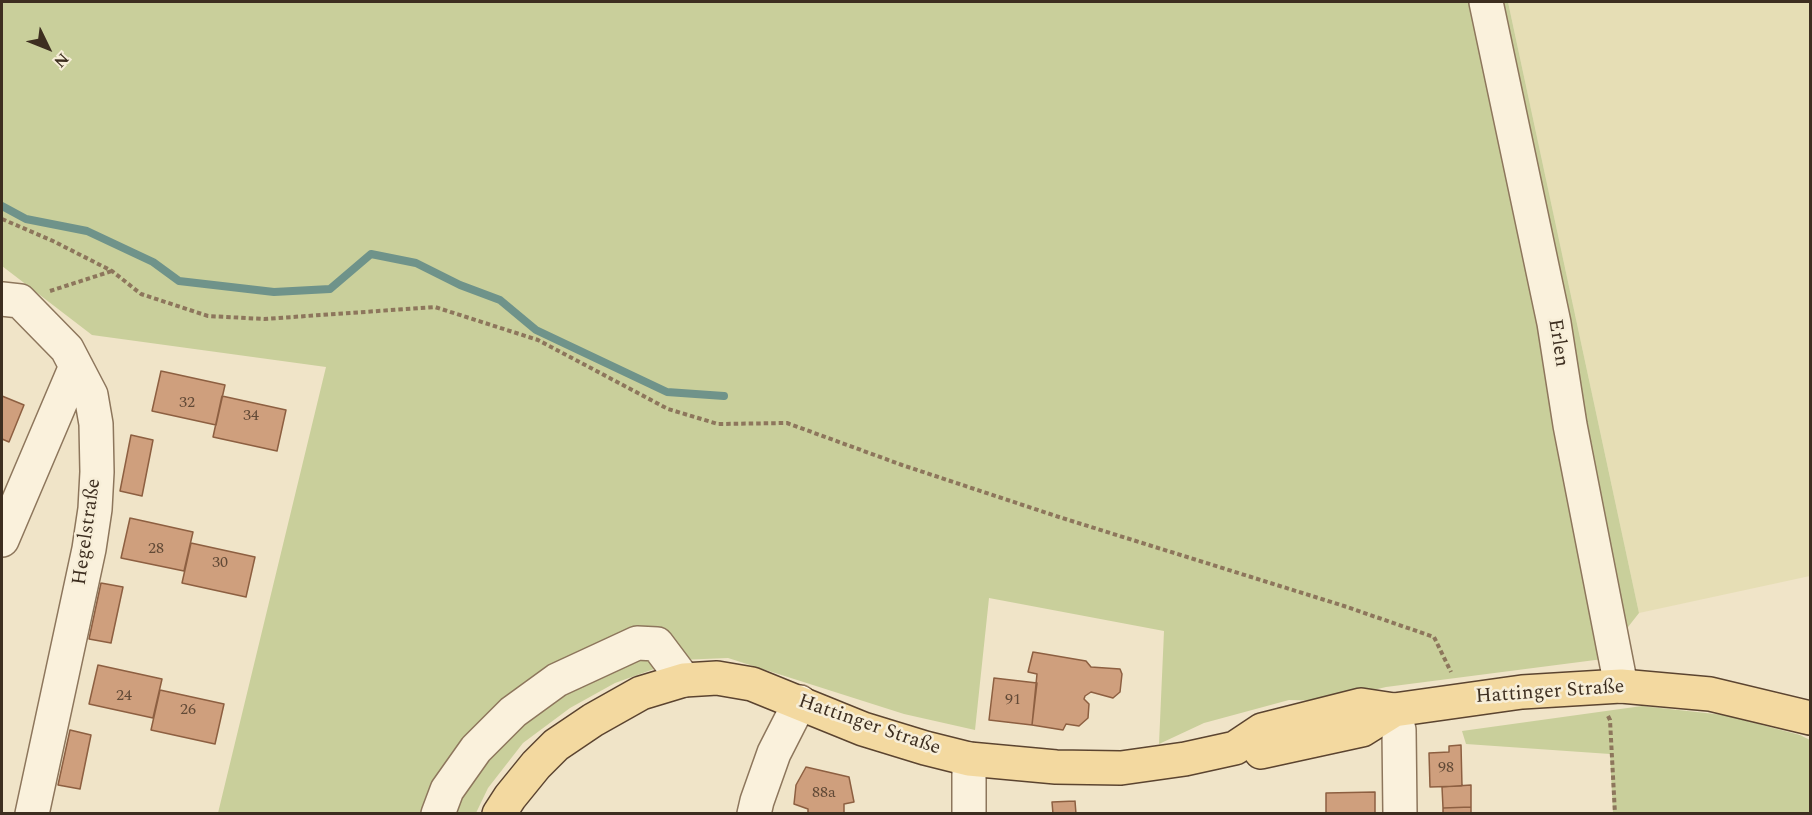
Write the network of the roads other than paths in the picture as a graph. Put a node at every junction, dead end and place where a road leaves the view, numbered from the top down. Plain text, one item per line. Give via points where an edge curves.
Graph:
1 (1486, 2) edge
2 (11, 300) edge
3 (76, 366) junction
4 (2, 540) edge
5 (684, 680) junction
6 (1621, 686) junction
7 (800, 702) junction
8 (1394, 710) junction
9 (1810, 718) edge
10 (969, 759) junction
11 (509, 808) edge
12 (32, 813) edge
13 (438, 813) edge
14 (754, 813) edge
15 (969, 813) edge
16 (1400, 813) edge

1 - 6 street, Erlen via 1554,323
2 - 3 street, Hegelstraße via 68,349
3 - 4 street
3 - 12 street, Hegelstraße via 91,396 96,424 95,509
5 - 7 main road, Hattinger Straße via 717,678 752,684
5 - 11 main road, Hattinger Straße via 641,693 556,745 536,765
5 - 13 street via 657,644 637,643 557,680 513,712 476,749 447,790
6 - 8 main road, Hattinger Straße via 1522,692
6 - 9 main road, Hattinger Straße via 1710,694
7 - 10 main road, Hattinger Straße via 863,729
7 - 14 street via 774,753
8 - 10 main road, Hattinger Straße via 1362,730 1263,752 1235,747 1120,768
8 - 16 street via 1399,730
10 - 15 street

